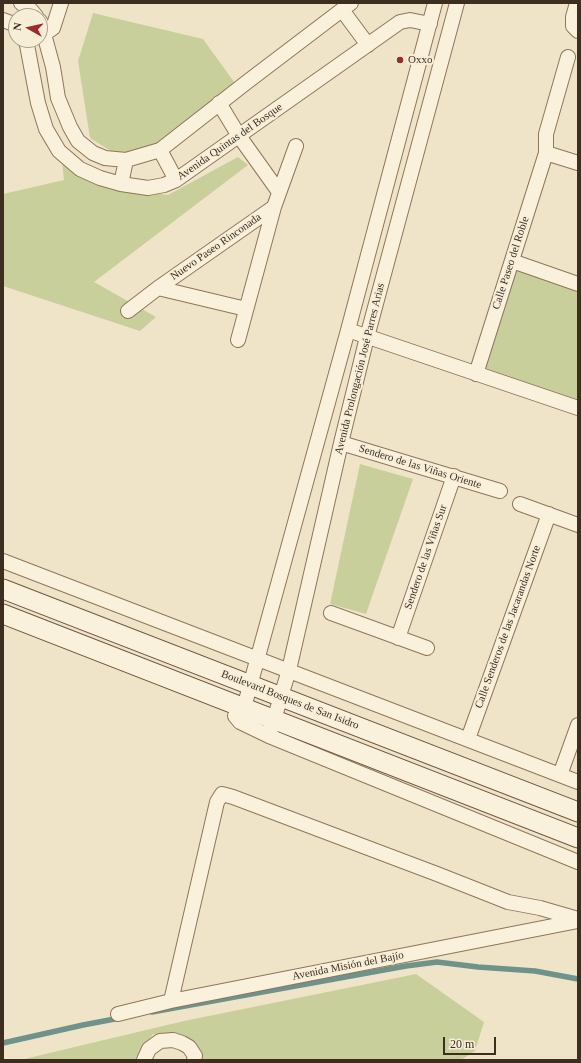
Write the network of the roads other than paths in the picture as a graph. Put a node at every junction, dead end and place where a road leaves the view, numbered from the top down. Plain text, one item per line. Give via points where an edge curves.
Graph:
1 (61, 3) edge
2 (435, 3) edge
3 (457, 3) edge
4 (578, 3) edge
5 (346, 6) edge
6 (430, 24) junction
7 (48, 30) edge
8 (578, 30) edge
9 (368, 45) junction
10 (36, 48) edge
11 (42, 48) edge
12 (568, 57) dead end
13 (58, 98) junction
14 (38, 103) junction
15 (219, 103) junction
16 (239, 136) junction
17 (296, 146) dead end
18 (160, 150) junction
19 (546, 153) junction
20 (126, 160) junction
21 (578, 163) edge
22 (176, 180) junction
23 (121, 184) junction
24 (279, 192) junction
25 (274, 207) junction
26 (512, 261) junction
27 (578, 284) edge
28 (158, 288) junction
29 (246, 309) junction
30 (128, 311) dead end
31 (348, 330) junction
32 (366, 337) junction
33 (238, 340) dead end
34 (476, 374) junction
35 (578, 408) edge
36 (341, 443) junction
37 (454, 476) junction
38 (500, 490) dead end
39 (520, 504) dead end
40 (549, 514) junction
41 (578, 525) edge
42 (3, 561) edge
43 (3, 589) edge
44 (331, 612) dead end
45 (3, 614) edge
46 (398, 638) junction
47 (427, 648) dead end
48 (258, 658) junction
49 (289, 670) junction
50 (250, 685) junction
51 (281, 697) junction
52 (242, 715) junction
53 (578, 725) edge
54 (272, 728) junction
55 (468, 740) junction
56 (560, 775) junction
57 (578, 782) edge
58 (578, 812) edge
59 (578, 838) edge
60 (578, 862) edge
61 (578, 920) edge
62 (171, 1001) junction
63 (118, 1014) dead end
64 (144, 1060) edge
65 (194, 1060) edge

1 - 7 street via 53,28
2 - 6 street, Avenida Prolongación José Parres Arias
3 - 32 street, Avenida Prolongación José Parres Arias
4 - 8 street via 573,17 573,26
5 - 9 street
5 - 15 street
6 - 9 street, Avenida Quintas del Bosque via 410,20 400,22
6 - 31 street, Avenida Prolongación José Parres Arias
9 - 16 street, Avenida Quintas del Bosque
10 - 14 street, Avenida Quintas del Bosque
11 - 13 street via 52,67
12 - 19 street, Calle Paseo del Roble via 546,134
13 - 14 street
13 - 20 street via 78,141 93,153 105,158
14 - 23 street, Avenida Quintas del Bosque via 46,129 59,151 80,169
15 - 16 street
15 - 18 street
16 - 22 street, Avenida Quintas del Bosque
16 - 24 street
17 - 24 street, Nuevo Paseo Rinconada
18 - 20 street
18 - 22 street
19 - 21 street
19 - 26 street, Calle Paseo del Roble
20 - 23 street
22 - 23 street, Avenida Quintas del Bosque via 148,188
24 - 25 street, Nuevo Paseo Rinconada
25 - 28 street, Nuevo Paseo Rinconada
25 - 29 street, Nuevo Paseo Rinconada
26 - 27 street
26 - 34 street, Calle Paseo del Roble
28 - 29 street, Nuevo Paseo Rinconada
28 - 30 street, Nuevo Paseo Rinconada
29 - 33 street, Nuevo Paseo Rinconada
31 - 32 street
31 - 48 street, Avenida Prolongación José Parres Arias
32 - 34 street
32 - 36 street, Avenida Prolongación José Parres Arias
34 - 35 street
36 - 37 street, Sendero de las Viñas Oriente
36 - 49 street, Avenida Prolongación José Parres Arias
37 - 38 street, Sendero de las Viñas Oriente
37 - 46 street, Sendero de las Viñas Sur
39 - 40 street
40 - 41 street
40 - 55 street, Calle Senderos de las Jacarandas Norte
42 - 48 street
43 - 50 main road, Boulevard Bosques de San Isidro
44 - 46 street
45 - 52 main road via 218,697
46 - 47 street
48 - 49 street
48 - 50 street, Avenida Prolongación José Parres Arias
49 - 51 street, Avenida Prolongación José Parres Arias
49 - 55 street
50 - 51 main road, Boulevard Bosques de San Isidro
50 - 52 street, Avenida Prolongación José Parres Arias
51 - 54 street, Avenida Prolongación José Parres Arias
51 - 58 main road, Boulevard Bosques de San Isidro
52 - 54 main road
53 - 56 street
54 - 59 main road
54 - 60 street
55 - 56 street
56 - 57 street
61 - 62 street, Avenida Misión del Bajío
61 - 62 street via 540,908 508,902 222,794 217,802
62 - 63 street, Avenida Misión del Bajío
64 - 65 street via 149,1049 160,1041 173,1040 189,1047 195,1056

